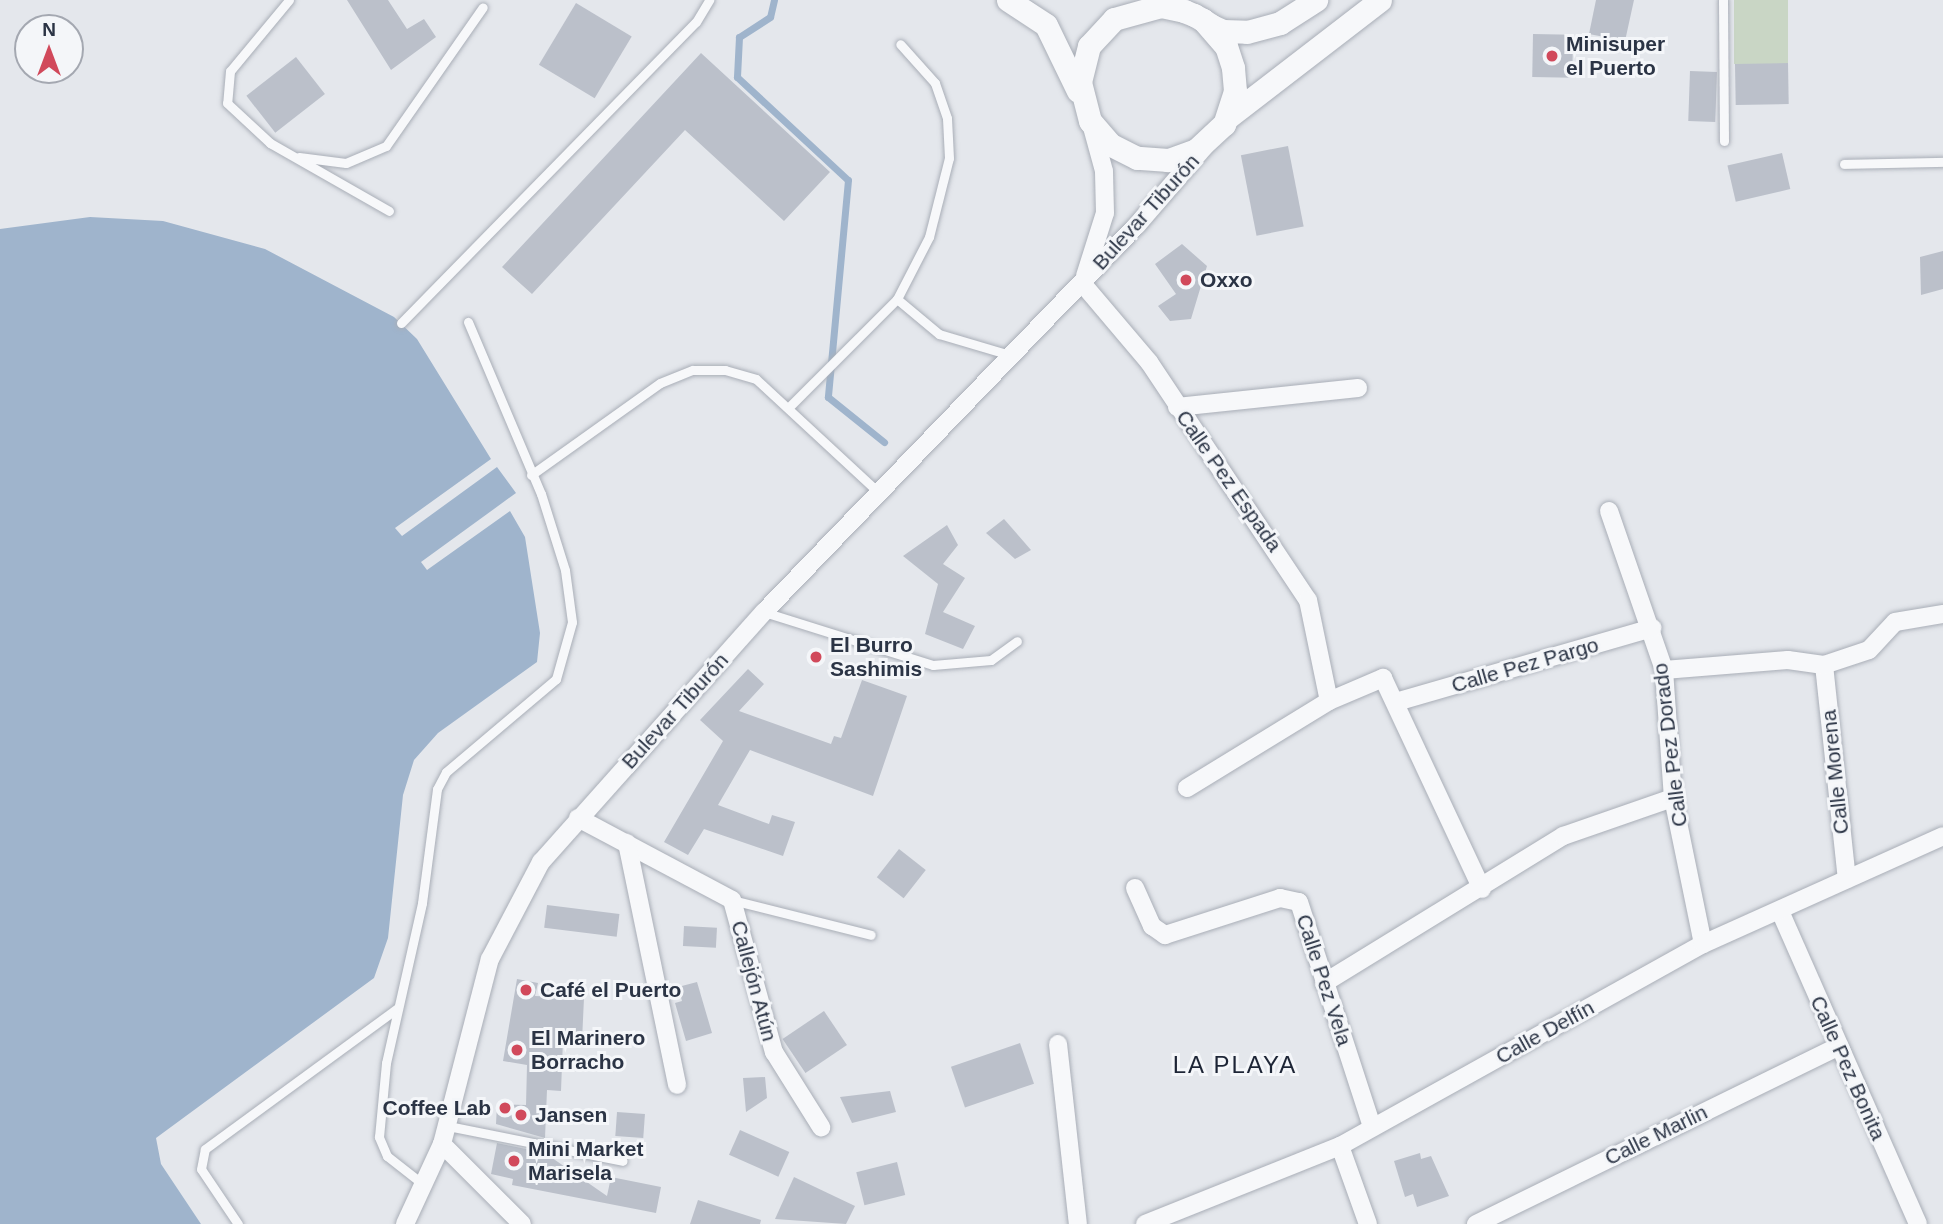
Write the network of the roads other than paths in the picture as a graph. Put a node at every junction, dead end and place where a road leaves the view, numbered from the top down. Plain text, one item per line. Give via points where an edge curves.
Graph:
1 (289, 0) edge
2 (709, 0) edge
3 (1008, 0) edge
4 (1139, 0) edge
5 (1316, 0) edge
6 (1380, 0) edge
7 (1723, 0) edge
8 (483, 7) dead end
9 (1174, 8) junction
10 (1203, 20) junction
11 (900, 44) dead end
12 (1087, 114) junction
13 (1227, 118) junction
14 (1209, 141) junction
15 (1724, 141) dead end
16 (293, 156) junction
17 (1943, 162) edge
18 (1844, 164) dead end
19 (389, 211) dead end
20 (1082, 283) junction
21 (897, 299) junction
22 (468, 322) dead end
23 (401, 323) dead end
24 (1010, 355) junction
25 (1358, 388) dead end
26 (1177, 407) junction
27 (788, 408) junction
28 (531, 475) junction
29 (878, 492) junction
30 (1609, 511) dead end
31 (764, 612) junction
32 (1943, 614) edge
33 (1653, 628) junction
34 (1017, 641) dead end
35 (1824, 665) junction
36 (1664, 670) junction
37 (1329, 701) junction
38 (1396, 702) junction
39 (1187, 788) dead end
40 (1673, 798) junction
41 (578, 818) junction
42 (1943, 836) edge
43 (627, 843) junction
44 (1847, 879) junction
45 (1135, 888) dead end
46 (1482, 889) junction
47 (732, 900) junction
48 (1780, 911) junction
49 (871, 935) dead end
50 (1703, 944) junction
51 (1324, 984) junction
52 (398, 1008) junction
53 (1058, 1044) dead end
54 (1837, 1047) junction
55 (677, 1085) dead end
56 (447, 1126) junction
57 (821, 1126) dead end
58 (1372, 1127) junction
59 (442, 1144) junction
60 (1340, 1146) junction
61 (623, 1161) dead end
62 (425, 1186) junction
63 (238, 1224) edge
64 (405, 1224) edge
65 (522, 1224) edge
66 (1078, 1224) edge
67 (1145, 1224) edge
68 (1368, 1224) edge
69 (1475, 1224) edge
70 (1918, 1224) edge

1 - 16 lane via 230,71 224,91 237,117
2 - 23 lane
3 - 12 street via 1035,15 1054,36
4 - 9 street
5 - 10 street via 1280,23 1247,32 1223,31
6 - 13 street
7 - 15 lane
8 - 16 lane via 386,146 346,163
9 - 10 street
9 - 12 street via 1136,9 1096,36 1081,70
10 - 13 street via 1226,46 1233,68
11 - 21 lane via 935,83 947,118 949,158 929,237
12 - 14 street via 1123,152 1152,160 1182,156
12 - 20 street, Bulevar Tiburón via 1102,163 1105,214
13 - 14 street
14 - 20 street, Bulevar Tiburón
16 - 19 lane
17 - 18 lane
20 - 24 street, Bulevar Tiburón
20 - 26 street, Calle Pez Espada via 1149,362
21 - 24 lane via 939,334
21 - 27 lane
22 - 28 lane
24 - 29 street, Bulevar Tiburón
25 - 26 street
26 - 37 street, Calle Pez Espada via 1308,600
27 - 28 lane via 756,379 693,370 660,383
27 - 29 lane
28 - 52 lane via 567,580 572,622 567,656 537,700 446,772 437,789 422,903
29 - 31 street, Bulevar Tiburón
30 - 33 street, Calle Pez Dorado
31 - 34 lane via 933,665 991,660
31 - 41 street, Bulevar Tiburón
32 - 35 street via 1895,622 1868,650
33 - 36 street, Calle Pez Dorado
33 - 38 street, Calle Pez Pargo
35 - 36 street via 1788,660
35 - 44 street, Calle Morena
36 - 40 street, Calle Pez Dorado
37 - 38 street via 1374,678 1388,682
37 - 39 street
38 - 46 street
40 - 46 street via 1563,836
40 - 50 street, Calle Pez Dorado
41 - 43 street, Callejón Atún
41 - 56 street, Bulevar Tiburón via 541,862 504,924 480,989
42 - 44 street, Calle Delfín
43 - 47 street, Callejón Atún
43 - 55 street
44 - 48 street, Calle Delfín
45 - 51 street, Calle Pez Vela via 1152,926 1165,935 1291,898 1302,907
46 - 51 street
47 - 49 lane
47 - 57 street, Callejón Atún via 774,1052
48 - 50 street, Calle Delfín
48 - 54 street, Calle Pez Bonita
50 - 58 street, Calle Delfín
51 - 58 street, Calle Pez Vela
52 - 62 lane via 379,1137 387,1156
52 - 63 lane via 205,1149 201,1169
53 - 66 street
54 - 69 street, Calle Marlin
54 - 70 street, Calle Pez Bonita
56 - 59 street, Bulevar Tiburón
56 - 61 lane
58 - 60 street, Calle Delfín
59 - 62 street, Bulevar Tiburón
59 - 65 street
60 - 67 street, Calle Delfín
60 - 68 street
62 - 64 street, Bulevar Tiburón

